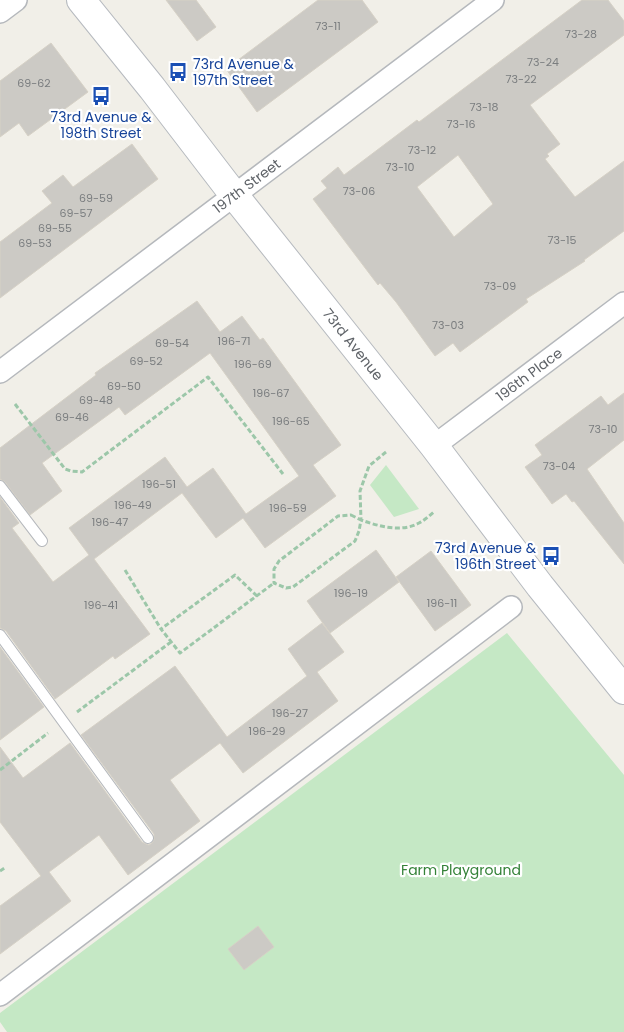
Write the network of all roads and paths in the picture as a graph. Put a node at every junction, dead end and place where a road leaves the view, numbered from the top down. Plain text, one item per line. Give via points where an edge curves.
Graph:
1 (16, 0) edge
2 (81, 0) edge
3 (493, 0) edge
4 (0, 12) edge
5 (234, 195) junction
6 (624, 304) edge
7 (0, 372) edge
8 (15, 404) dead end
9 (434, 446) junction
10 (386, 452) dead end
11 (283, 474) dead end
12 (0, 486) edge
13 (435, 511) dead end
14 (361, 520) junction
15 (42, 541) dead end
16 (125, 570) dead end
17 (274, 583) junction
18 (257, 596) junction
19 (511, 607) dead end
20 (161, 629) junction
21 (0, 635) edge
22 (171, 642) junction
23 (624, 690) edge
24 (63, 722) junction
25 (0, 770) edge
26 (148, 838) dead end
27 (6, 867) dead end
28 (0, 871) edge
29 (0, 995) edge

1 - 4 street
2 - 5 street, 73rd Avenue
3 - 5 street, 197th Street
5 - 7 street, 197th Street
5 - 9 street, 73rd Avenue
6 - 9 street, 196th Place
8 - 11 path via 65,469 82,472 208,377
9 - 23 street, 73rd Avenue
10 - 14 path via 369,466 360,491
12 - 15 lane
13 - 14 path via 408,527 386,528
14 - 17 path via 355,541 293,587
14 - 17 path via 351,515 338,516 279,561 274,569
16 - 20 path
17 - 18 path
18 - 20 path via 235,575
18 - 22 path via 180,652
19 - 29 street
20 - 22 path
21 - 24 lane
22 - 24 path
24 - 25 path
24 - 26 lane
27 - 28 path

